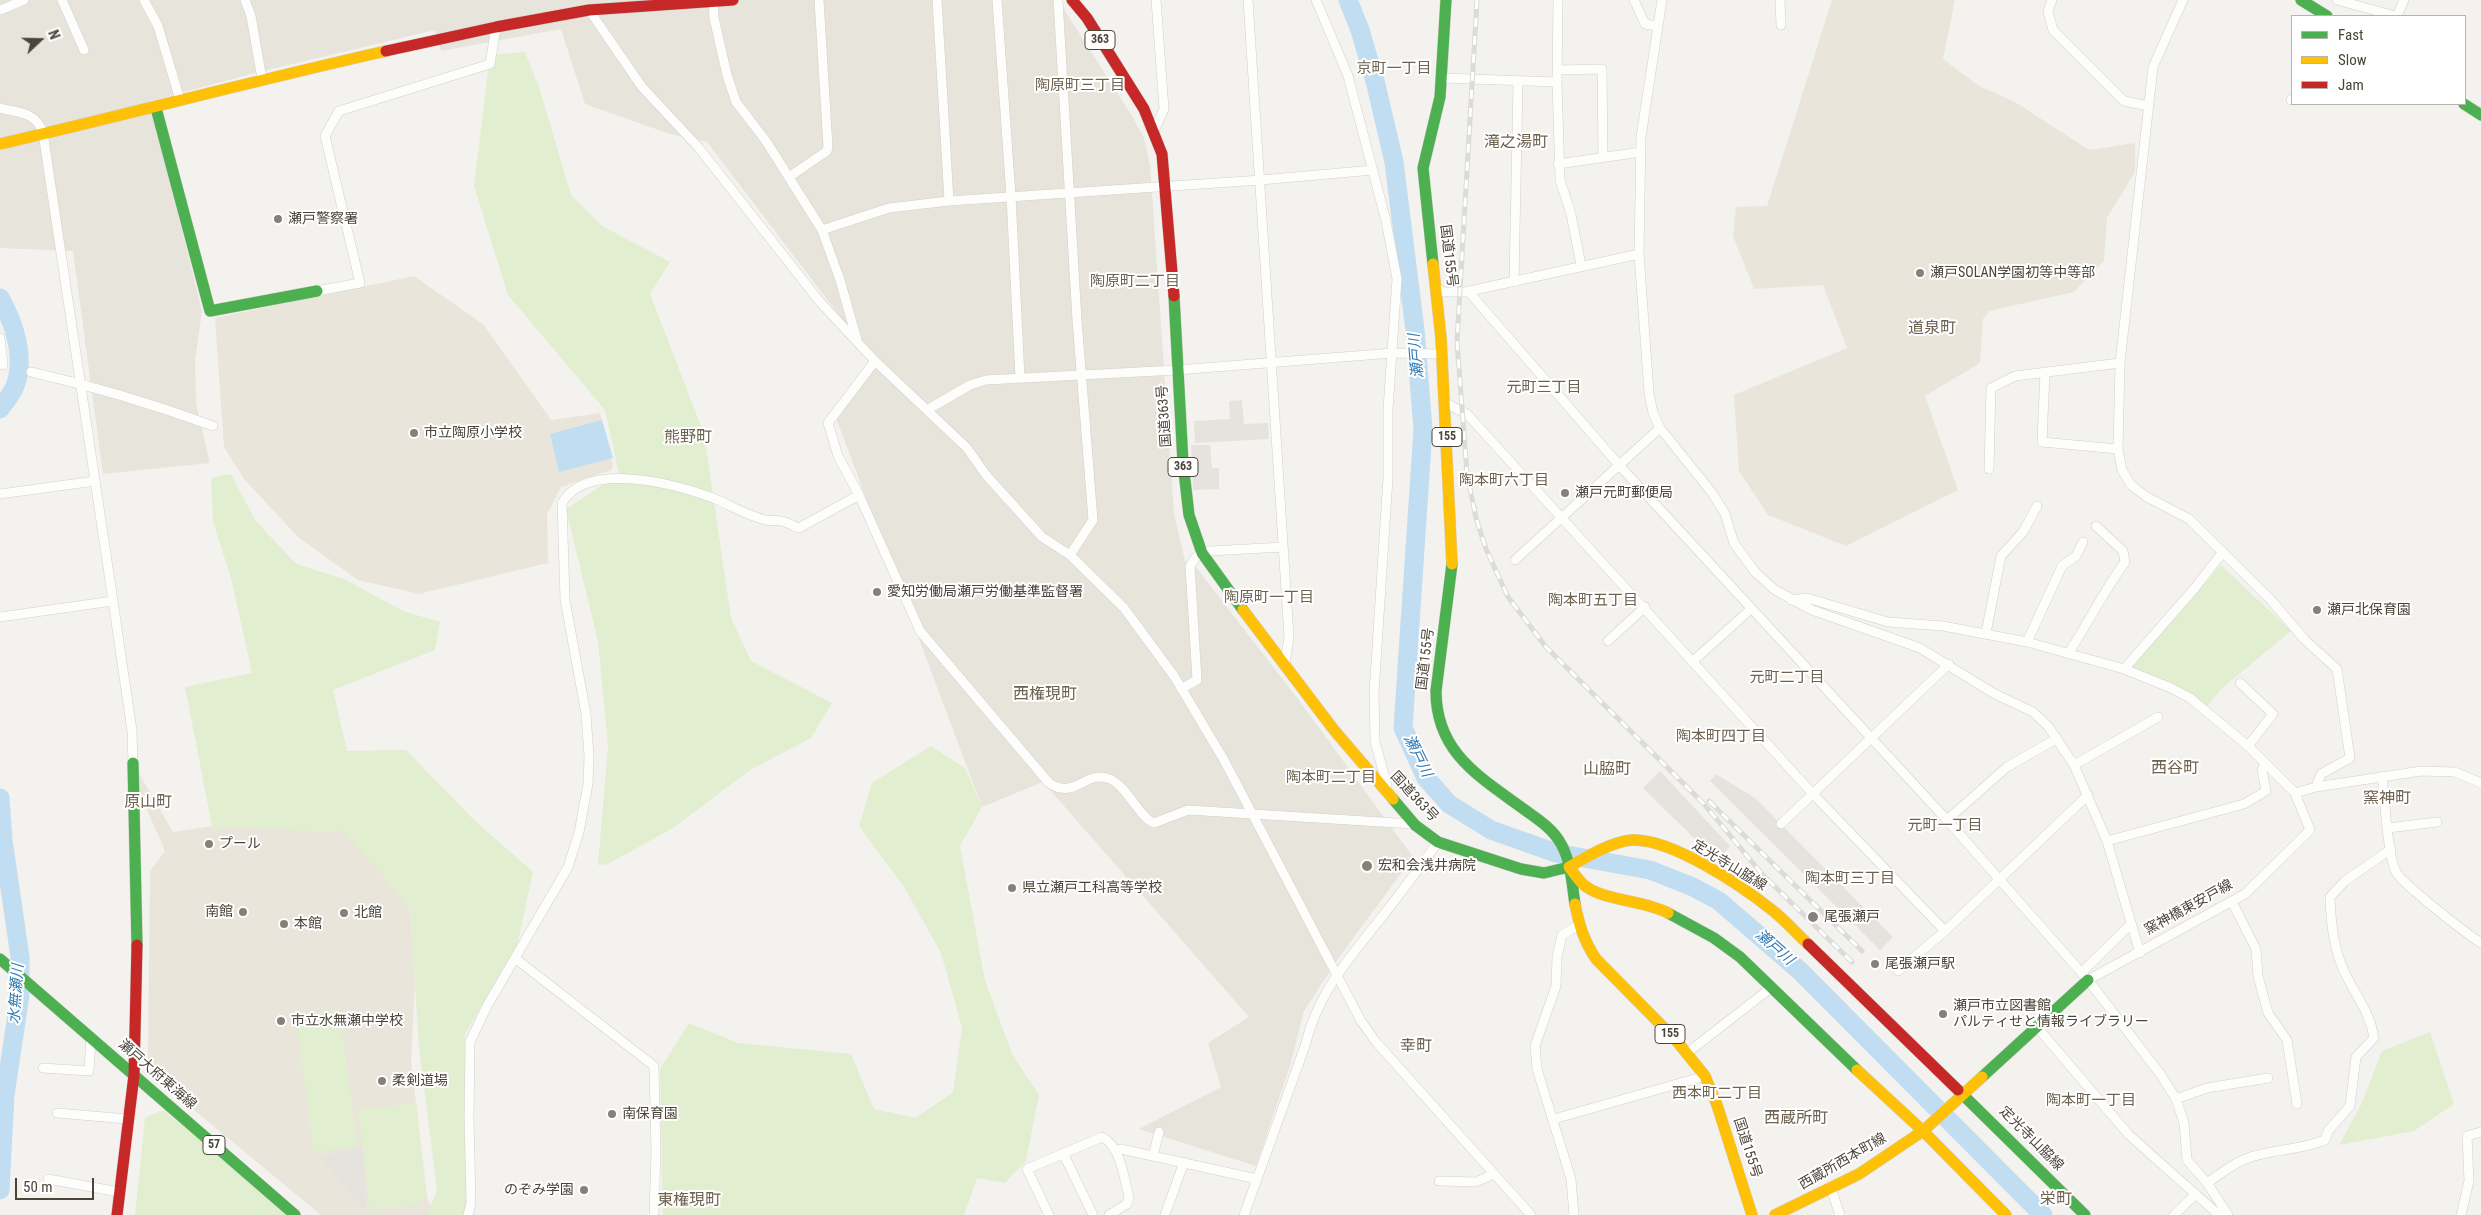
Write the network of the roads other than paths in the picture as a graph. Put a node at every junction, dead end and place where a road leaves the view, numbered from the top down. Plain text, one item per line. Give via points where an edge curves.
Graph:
1 (24, 0) edge
2 (62, 0) edge
3 (144, 0) edge
4 (245, 0) edge
5 (733, 0) edge
6 (819, 0) edge
7 (937, 0) edge
8 (997, 0) edge
9 (1058, 0) edge
10 (1072, 0) edge
11 (1156, 0) edge
12 (1248, 0) edge
13 (1316, 0) edge
14 (1446, 0) edge
15 (1558, 0) edge
16 (1634, 0) edge
17 (1662, 0) edge
18 (1780, 0) edge
19 (2052, 0) edge
20 (2183, 0) edge
21 (2301, 0) edge
22 (2337, 0) edge
23 (2404, 0) edge
24 (691, 1) edge
25 (713, 1) edge
26 (11, 2) edge
27 (619, 4) edge
28 (0, 10) edge
29 (589, 10) junction
30 (2325, 15) edge
31 (2392, 15) edge
32 (2396, 15) edge
33 (1780, 25) dead end
34 (1657, 26) junction
35 (496, 27) junction
36 (84, 50) dead end
37 (1557, 70) junction
38 (1442, 78) junction
39 (262, 79) junction
40 (1518, 82) junction
41 (1557, 82) junction
42 (180, 100) junction
43 (2466, 105) edge
44 (2148, 106) junction
45 (0, 108) edge
46 (156, 108) junction
47 (2481, 115) edge
48 (1154, 131) junction
49 (43, 133) junction
50 (0, 144) edge
51 (1641, 152) junction
52 (1604, 158) junction
53 (1558, 164) junction
54 (1373, 170) junction
55 (789, 177) junction
56 (1261, 180) junction
57 (1165, 186) junction
58 (1070, 193) junction
59 (1011, 196) junction
60 (949, 201) junction
61 (822, 230) junction
62 (1639, 254) junction
63 (1581, 265) junction
64 (1514, 282) junction
65 (1437, 288) junction
66 (317, 291) joint
67 (1468, 291) junction
68 (0, 338) edge
69 (859, 344) junction
70 (1397, 353) junction
71 (1437, 354) junction
72 (874, 361) junction
73 (1270, 362) junction
74 (2120, 363) junction
75 (4, 365) dead end
76 (1177, 370) junction
77 (30, 372) dead end
78 (2045, 372) junction
79 (1082, 375) junction
80 (1020, 378) junction
81 (80, 383) junction
82 (1445, 403) junction
83 (927, 410) junction
84 (212, 426) dead end
85 (1660, 428) junction
86 (2118, 449) junction
87 (1619, 464) junction
88 (1989, 469) dead end
89 (95, 481) junction
90 (0, 494) edge
91 (859, 495) junction
92 (2037, 506) dead end
93 (1560, 518) junction
94 (2096, 526) dead end
95 (2084, 542) dead end
96 (1283, 547) junction
97 (2223, 552) junction
98 (1202, 553) junction
99 (1070, 555) junction
100 (1515, 560) dead end
101 (1792, 600) junction
102 (113, 601) junction
103 (1645, 607) junction
104 (1751, 609) junction
105 (0, 617) edge
106 (1986, 633) junction
107 (1608, 641) dead end
108 (2027, 642) junction
109 (2068, 654) junction
110 (1692, 662) junction
111 (1949, 664) junction
112 (1285, 666) junction
113 (2124, 669) junction
114 (2240, 682) dead end
115 (1181, 688) junction
116 (2158, 717) dead end
117 (1871, 738) junction
118 (2056, 739) junction
119 (2248, 746) junction
120 (133, 762) joint
121 (2265, 763) junction
122 (2074, 765) junction
123 (2382, 776) junction
124 (2481, 783) edge
125 (2316, 787) junction
126 (1812, 793) junction
127 (2295, 793) junction
128 (2088, 795) junction
129 (1390, 796) junction
130 (1254, 815) junction
131 (1947, 820) junction
132 (2438, 822) dead end
133 (1415, 824) junction
134 (1781, 824) dead end
135 (2388, 828) junction
136 (2107, 841) junction
137 (1438, 842) junction
138 (2391, 849) junction
139 (1569, 867) junction
140 (1998, 880) junction
141 (2232, 902) junction
142 (2131, 924) junction
143 (1579, 925) junction
144 (1945, 931) junction
145 (2481, 943) edge
146 (2140, 953) junction
147 (0, 959) edge
148 (516, 959) junction
149 (1898, 971) dead end
150 (1338, 975) junction
151 (2084, 977) junction
152 (1772, 987) junction
153 (2037, 1027) junction
154 (91, 1036) junction
155 (1687, 1053) junction
156 (42, 1068) dead end
157 (134, 1075) junction
158 (1704, 1076) junction
159 (2268, 1078) dead end
160 (1959, 1099) junction
161 (2176, 1099) junction
162 (2297, 1104) dead end
163 (57, 1113) dead end
164 (128, 1119) junction
165 (1554, 1119) junction
166 (1926, 1128) junction
167 (1159, 1132) dead end
168 (2481, 1132) edge
169 (1116, 1151) junction
170 (1064, 1154) junction
171 (1153, 1156) junction
172 (1184, 1162) junction
173 (1494, 1174) junction
174 (1257, 1178) junction
175 (48, 1179) dead end
176 (1438, 1181) dead end
177 (2207, 1183) junction
178 (1831, 1189) junction
179 (119, 1192) junction
180 (2196, 1194) junction
181 (116, 1215) edge
182 (294, 1215) edge
183 (468, 1215) edge
184 (654, 1215) edge
185 (1049, 1215) edge
186 (1093, 1215) edge
187 (1109, 1215) edge
188 (1164, 1215) edge
189 (1244, 1215) edge
190 (1530, 1215) edge
191 (1574, 1215) edge
192 (1752, 1215) edge
193 (1776, 1215) edge
194 (1840, 1215) edge
195 (2006, 1215) edge
196 (2085, 1215) edge
197 (2174, 1215) edge
198 (2220, 1215) edge
199 (2228, 1215) edge
200 (2461, 1215) edge

1 - 26 street
2 - 36 street
3 - 42 street via 158,26
4 - 39 street
5 - 25 main road
6 - 55 street via 828,147 827,151
7 - 60 street
8 - 59 street
9 - 58 street
10 - 48 main road, 国道363号 / 363 via 1087,18 1144,109
11 - 48 street via 1164,109
12 - 56 street
13 - 54 street via 1348,76
14 - 38 main road, 国道155号 / 155
15 - 37 street
16 - 34 street via 1645,24
17 - 34 street
18 - 33 street
19 - 44 street via 2048,11 2053,30 2124,101
20 - 44 street via 2153,66
21 - 30 main road
22 - 31 street
23 - 32 street
24 - 25 main road
24 - 27 main road
25 - 55 street via 714,18 736,102
26 - 28 street
27 - 29 main road
29 - 35 main road
29 - 69 street via 642,87 699,148 809,289
34 - 51 street
35 - 39 main road
35 - 66 street via 490,64 339,111 325,136 360,283
37 - 41 street
37 - 52 street via 1602,69
38 - 40 street
38 - 65 main road, 国道155号 / 155 via 1423,168
39 - 42 main road
40 - 41 street
40 - 64 street
41 - 53 street
42 - 46 main road
43 - 47 main road
44 - 74 street
45 - 49 street via 33,117 40,122
46 - 49 main road
46 - 66 main road via 210,311
48 - 57 main road, 国道363号 / 363 via 1162,154
49 - 50 main road
49 - 81 street
51 - 52 street
51 - 62 street
52 - 53 street
53 - 63 street via 1572,214
54 - 56 street
54 - 70 street via 1397,279
55 - 61 street
56 - 57 street
56 - 73 street
57 - 58 street
57 - 76 main road, 国道363号 / 363
58 - 59 street
58 - 79 street
59 - 60 street
59 - 80 street
60 - 61 street via 889,208
61 - 69 street
62 - 63 street
62 - 85 street via 1649,393
63 - 64 street
64 - 67 street
65 - 67 street via 1443,292
65 - 71 main road, 国道155号 / 155
67 - 87 street
68 - 75 street
69 - 72 street
70 - 71 street
70 - 73 street
70 - 129 street via 1388,409 1388,478 1374,693 1375,742
71 - 82 main road, 国道155号 / 155
72 - 83 street
72 - 91 street via 828,423 838,456
73 - 76 street
73 - 96 street
74 - 78 street
74 - 86 street
76 - 79 street
76 - 98 main road, 国道363号 / 363 via 1189,514
77 - 81 street
78 - 86 street via 2042,442
78 - 88 street via 2015,376 1991,388
79 - 80 street
79 - 99 street via 1093,520
80 - 83 street via 970,384
81 - 84 street
81 - 89 street
82 - 93 street via 1467,414
82 - 139 main road, 国道155号 / 155 via 1453,556 1436,691 1439,721 1452,751 1548,827 1562,845
83 - 99 street via 967,448 986,475 1042,537
85 - 87 street
85 - 101 street via 1713,494 1725,514 1734,543 1755,572
86 - 97 street via 2122,470 2131,485 2189,519
87 - 93 street
87 - 104 street
89 - 90 street
89 - 102 street
91 - 130 street via 920,632 1057,788 1071,789 1093,777 1107,777 1117,783 1154,823 1188,810
91 - 148 street via 799,528 767,520 711,498 647,482 604,478 586,483 567,494 562,503 563,574 586,714 588,784 568,867
92 - 106 street via 2023,532 2001,556
93 - 100 street
93 - 103 street
94 - 109 street via 2123,551 2125,562
95 - 108 street via 2076,556 2062,566
96 - 98 street
96 - 112 street via 1289,637
97 - 113 street
97 - 125 street via 2305,640 2337,668 2350,758 2321,774
98 - 112 main road, 国道363号 / 363
98 - 115 street via 1190,566 1197,680
99 - 115 street via 1124,608
101 - 106 street via 1806,598 1888,622
101 - 111 street via 1920,648
102 - 105 street
102 - 120 street via 132,731
103 - 107 street
103 - 110 street
104 - 110 street
104 - 117 street
106 - 108 street
108 - 109 street
109 - 113 street
110 - 126 street
111 - 117 street
111 - 118 street via 1993,693 2033,712
112 - 129 main road, 国道363号 / 363
113 - 119 street via 2190,698
114 - 119 street via 2273,714
115 - 130 street
116 - 122 street
117 - 126 street
117 - 131 street
118 - 122 street
118 - 131 street via 2007,768
119 - 121 street
120 - 157 main road via 138,976
121 - 127 street
121 - 136 street via 2262,770 2266,791 2244,804
122 - 128 street
123 - 124 street via 2421,771 2455,772
123 - 125 street
123 - 135 street
125 - 127 street
126 - 134 street
126 - 144 street
127 - 141 street, 窯神橋東安戸線 via 2310,830 2245,894
128 - 136 street
128 - 140 street
129 - 133 main road, 国道363号 / 363
130 - 133 street
130 - 150 street
131 - 140 street
132 - 135 street
133 - 137 main road, 国道363号 / 363
135 - 138 street
136 - 142 street
137 - 139 main road, 国道363号 / 363 via 1544,873
137 - 150 street
138 - 145 street via 2396,872
138 - 177 street via 2345,880 2330,897 2330,917 2337,952 2347,977 2371,1018 2374,1038 2356,1057 2350,1106 2328,1131 2325,1140 2306,1148 2257,1154
139 - 143 main road, 国道155号 / 155
139 - 152 main road via 1584,885 1599,893 1653,905 1714,938
139 - 160 main road, 定光寺山脇線 via 1596,852 1631,840 1660,845 1702,863 1772,910 1885,1017
140 - 144 street
140 - 151 street
141 - 146 street, 窯神橋東安戸線
141 - 162 street via 2256,949 2258,976 2268,1013 2287,1040
142 - 146 street
142 - 151 street
143 - 155 main road, 国道155号 / 155 via 1596,959
143 - 165 street via 1562,935 1556,986 1535,1046 1537,1069
144 - 149 street
146 - 151 street, 窯神橋東安戸線
147 - 154 main road, 瀬戸大府東海線 / 57
148 - 183 street via 487,1006 470,1042 471,1204
148 - 184 street via 654,1066
150 - 173 street via 1376,1042
150 - 174 street via 1311,1018 1305,1046
151 - 153 main road, 窯神橋東安戸線
151 - 161 street via 2162,1076
152 - 155 street
152 - 166 main road via 1854,1068
153 - 160 main road, 窯神橋東安戸線
153 - 180 street via 2129,1136
154 - 156 street via 88,1071
154 - 157 main road, 瀬戸大府東海線 / 57
155 - 158 main road, 国道155号 / 155
157 - 164 main road
157 - 182 main road, 瀬戸大府東海線 / 57
158 - 165 street
158 - 192 main road, 国道155号 / 155 via 1717,1105
159 - 161 street via 2207,1088
160 - 166 main road, 窯神橋東安戸線
160 - 196 main road, 定光寺山脇線 via 1986,1116
161 - 177 street via 2184,1123 2187,1160
163 - 164 street
164 - 179 main road
165 - 191 street via 1571,1178
166 - 178 main road, 西蔵所西本町線 via 1873,1166
166 - 195 main road
167 - 171 street
168 - 200 street via 2467,1136 2469,1181
169 - 170 street via 1108,1140 1098,1137
169 - 171 street via 1121,1149
169 - 187 street via 1130,1198 1127,1204
170 - 185 street via 1027,1169
170 - 186 street
171 - 172 street
172 - 174 street
172 - 188 street
173 - 176 street via 1476,1182
173 - 190 street
174 - 189 street
175 - 179 street
177 - 199 street
178 - 193 main road, 西蔵所西本町線
178 - 194 street
179 - 181 main road
180 - 197 street
180 - 198 street

